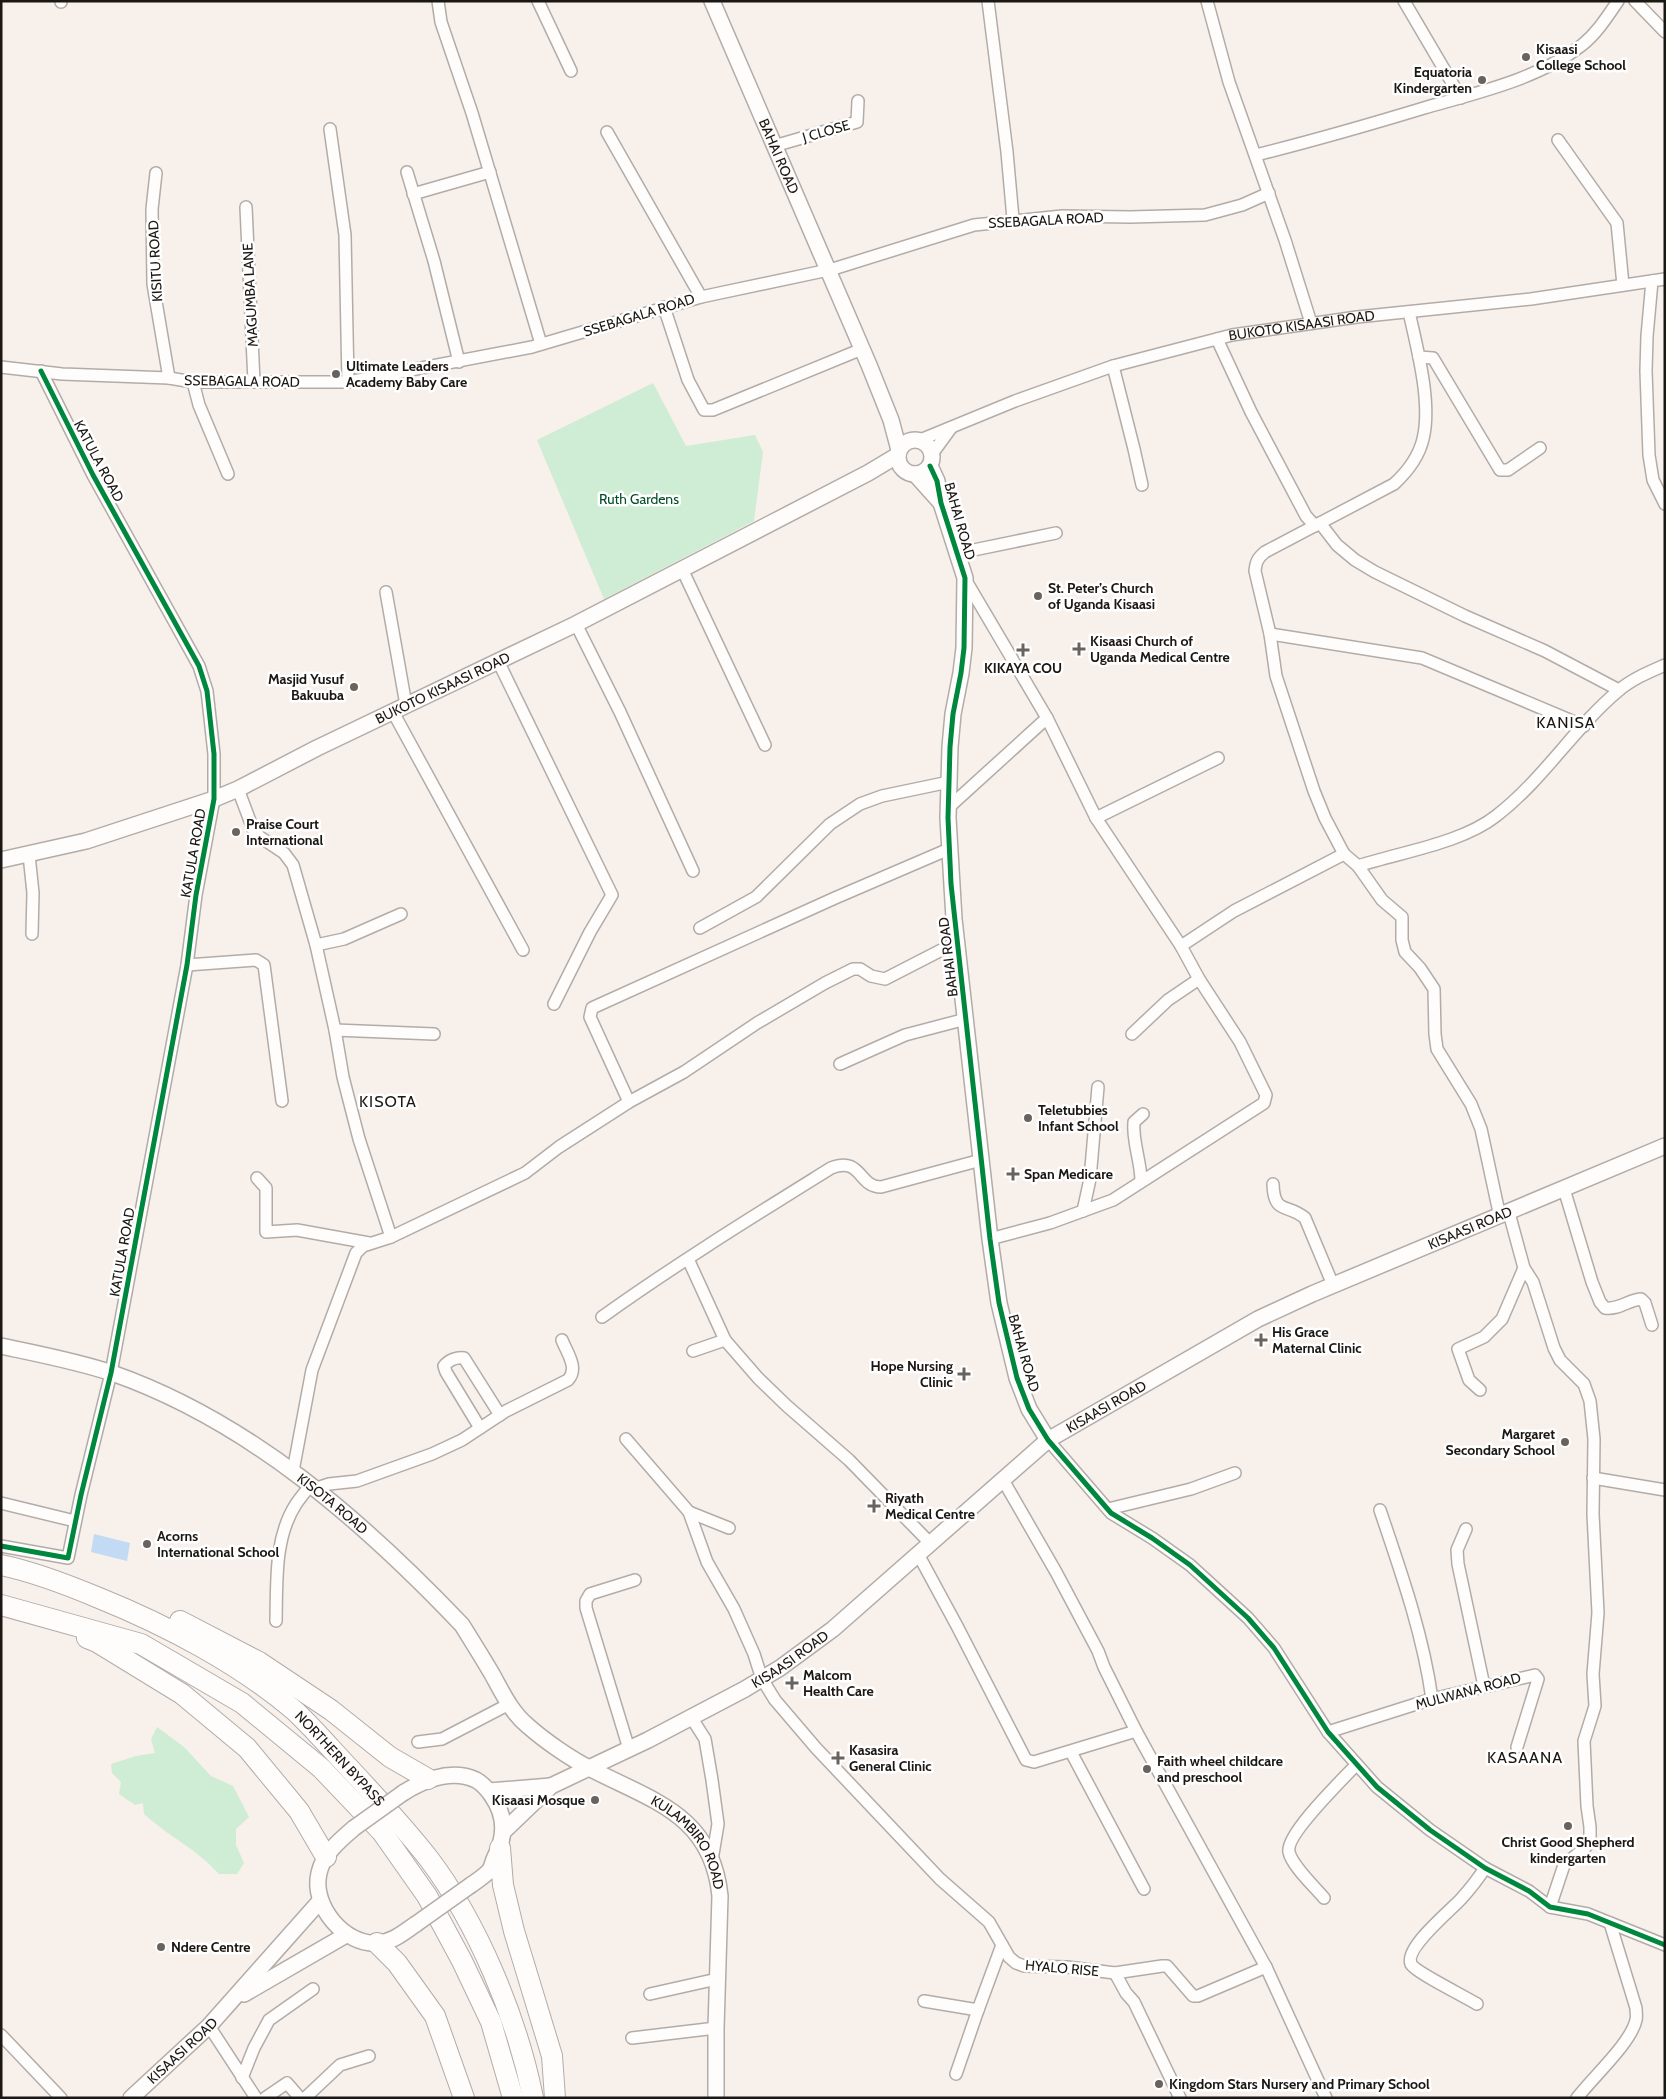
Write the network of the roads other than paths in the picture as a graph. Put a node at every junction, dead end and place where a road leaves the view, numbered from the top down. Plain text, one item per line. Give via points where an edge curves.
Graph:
1 (438, 1) edge
2 (538, 1) edge
3 (712, 1) edge
4 (988, 1) edge
5 (1207, 1) edge
6 (1404, 1) edge
7 (1618, 1) edge
8 (1635, 1) edge
9 (1665, 32) edge
10 (571, 71) dead end
11 (1461, 98) junction
12 (858, 101) dead end
13 (330, 129) dead end
14 (607, 132) dead end
15 (1558, 140) dead end
16 (774, 146) junction
17 (1256, 155) junction
18 (407, 172) dead end
19 (490, 172) junction
20 (156, 173) dead end
21 (1269, 193) junction
22 (414, 194) junction
23 (246, 208) dead end
24 (1013, 219) junction
25 (828, 270) junction
26 (1665, 280) edge
27 (1652, 281) junction
28 (1622, 286) junction
29 (700, 297) junction
30 (664, 307) junction
31 (1409, 312) junction
32 (1311, 323) junction
33 (1217, 339) junction
34 (541, 344) junction
35 (862, 349) junction
36 (1419, 357) junction
37 (459, 362) junction
38 (1112, 366) junction
39 (1, 367) edge
40 (41, 371) junction
41 (169, 378) junction
42 (192, 382) junction
43 (254, 382) junction
44 (348, 382) junction
45 (892, 420) junction
46 (950, 428) junction
47 (917, 440) junction
48 (1540, 448) dead end
49 (899, 453) junction
50 (931, 460) junction
51 (910, 472) junction
52 (868, 473) junction
53 (228, 474) dead end
54 (1142, 485) dead end
55 (941, 503) junction
56 (1665, 504) edge
57 (1318, 525) junction
58 (1056, 533) dead end
59 (958, 553) junction
60 (682, 569) junction
61 (965, 578) junction
62 (386, 592) dead end
63 (576, 624) junction
64 (1270, 634) junction
65 (498, 662) junction
66 (1665, 665) edge
67 (1619, 690) junction
68 (400, 709) junction
69 (1047, 718) junction
70 (1584, 726) junction
71 (765, 746) dead end
72 (1218, 758) dead end
73 (949, 782) junction
74 (238, 790) junction
75 (214, 799) junction
76 (948, 808) junction
77 (1096, 818) junction
78 (949, 849) junction
79 (1344, 854) junction
80 (29, 855) junction
81 (1, 860) edge
82 (1358, 866) junction
83 (693, 870) dead end
84 (401, 914) dead end
85 (700, 928) dead end
86 (32, 934) dead end
87 (957, 942) junction
88 (316, 944) junction
89 (1181, 946) junction
90 (523, 950) dead end
91 (187, 965) junction
92 (1198, 978) junction
93 (554, 1004) dead end
94 (966, 1019) junction
95 (335, 1030) junction
96 (434, 1034) dead end
97 (1132, 1034) dead end
98 (840, 1064) dead end
99 (1098, 1087) dead end
100 (282, 1101) dead end
101 (628, 1102) junction
102 (1142, 1114) dead end
103 (1665, 1146) edge
104 (981, 1160) junction
105 (257, 1178) dead end
106 (1141, 1181) junction
107 (1273, 1184) dead end
108 (1564, 1189) junction
109 (1082, 1211) junction
110 (1505, 1215) junction
111 (391, 1237) junction
112 (990, 1239) junction
113 (369, 1243) junction
114 (688, 1259) junction
115 (1524, 1268) junction
116 (1333, 1286) junction
117 (602, 1317) dead end
118 (1652, 1324) dead end
119 (562, 1340) dead end
120 (725, 1340) junction
121 (1, 1346) edge
122 (693, 1351) dead end
123 (110, 1373) junction
124 (1480, 1390) dead end
125 (500, 1415) junction
126 (480, 1428) junction
127 (626, 1439) dead end
128 (1048, 1440) junction
129 (293, 1471) junction
130 (1235, 1473) dead end
131 (1593, 1478) junction
132 (1003, 1480) junction
133 (312, 1487) junction
134 (1665, 1490) edge
135 (1, 1503) edge
136 (1108, 1509) junction
137 (1380, 1510) dead end
138 (689, 1512) junction
139 (75, 1521) junction
140 (729, 1528) dead end
141 (1466, 1529) dead end
142 (930, 1542) junction
143 (1, 1546) edge
144 (918, 1554) junction
145 (1, 1565) edge
146 (635, 1580) dead end
147 (62, 1582) junction
148 (5, 1605) edge
149 (276, 1621) dead end
150 (762, 1679) junction
151 (1484, 1686) junction
152 (1432, 1699) junction
153 (509, 1704) junction
154 (692, 1717) junction
155 (1136, 1731) junction
156 (1328, 1732) junction
157 (418, 1742) dead end
158 (1517, 1747) dead end
159 (629, 1748) junction
160 (1071, 1752) junction
161 (1356, 1765) junction
162 (589, 1768) junction
163 (428, 1779) junction
164 (551, 1786) junction
165 (489, 1791) junction
166 (502, 1839) junction
167 (326, 1858) junction
168 (712, 1860) junction
169 (1485, 1868) junction
170 (1144, 1888) dead end
171 (1324, 1898) dead end
172 (320, 1902) junction
173 (1550, 1908) junction
174 (1610, 1923) junction
175 (346, 1935) junction
176 (378, 1943) junction
177 (1002, 1945) junction
178 (1665, 1945) edge
179 (1266, 1967) junction
180 (1115, 1973) junction
181 (717, 1979) junction
182 (313, 1989) dead end
183 (650, 1994) dead end
184 (232, 2001) junction
185 (924, 2001) dead end
186 (1477, 2004) dead end
187 (978, 2010) junction
188 (208, 2026) junction
189 (716, 2028) junction
190 (1, 2035) edge
191 (632, 2038) dead end
192 (369, 2056) dead end
193 (956, 2074) dead end
194 (242, 2078) junction
195 (249, 2095) edge
196 (61, 2098) edge
197 (131, 2098) edge
198 (265, 2098) edge
199 (300, 2098) edge
200 (305, 2098) edge
201 (464, 2098) edge
202 (513, 2098) edge
203 (533, 2098) edge
204 (555, 2098) edge
205 (716, 2098) edge
206 (1180, 2098) edge
207 (1326, 2098) edge
208 (1577, 2098) edge

1 - 19 street via 441,22
2 - 10 street
3 - 16 main road, BAHAI ROAD
4 - 24 street via 1008,152
5 - 17 street via 1229,82
6 - 11 street
7 - 11 street via 1599,29 1569,54 1515,81
8 - 9 street
11 - 17 street
12 - 16 street, J CLOSE via 857,122
13 - 44 street via 344,212
14 - 29 street
15 - 28 street via 1617,223
16 - 25 main road, BAHAI ROAD
17 - 21 street
18 - 22 street
19 - 22 street
19 - 34 street
20 - 41 street, KISITU ROAD via 152,208 153,284
21 - 24 street, SSEBAGALA ROAD via 1206,215
21 - 32 street
22 - 37 street
23 - 43 street, MAGUMBA LANE
24 - 25 street, SSEBAGALA ROAD via 958,228
25 - 29 street, SSEBAGALA ROAD
25 - 35 main road, BAHAI ROAD
26 - 27 street, BUKOTO KISAASI ROAD
27 - 28 street, BUKOTO KISAASI ROAD
27 - 56 street via 1647,336 1649,447 1654,480
28 - 31 street, BUKOTO KISAASI ROAD
29 - 30 street, SSEBAGALA ROAD
30 - 34 street, SSEBAGALA ROAD
30 - 35 street via 688,380 704,410 713,410
31 - 32 street, BUKOTO KISAASI ROAD
31 - 36 street
32 - 33 street, BUKOTO KISAASI ROAD
33 - 38 street, BUKOTO KISAASI ROAD
33 - 57 street via 1306,516
34 - 37 street, SSEBAGALA ROAD
35 - 45 main road, BAHAI ROAD
36 - 48 street via 1433,358 1500,470 1508,470
36 - 57 street via 1424,384 1425,431 1420,449 1394,484
37 - 44 street, SSEBAGALA ROAD
38 - 46 street, BUKOTO KISAASI ROAD
38 - 54 street
39 - 40 street, SSEBAGALA ROAD
40 - 41 street, SSEBAGALA ROAD
40 - 75 street, KATULA ROAD via 93,475 199,666 209,706
41 - 42 street, SSEBAGALA ROAD
42 - 43 street, SSEBAGALA ROAD
42 - 53 street
43 - 44 street, SSEBAGALA ROAD
45 - 47 main road, BAHAI ROAD
45 - 49 main road, BAHAI ROAD
46 - 47 street, BUKOTO KISAASI ROAD
46 - 50 street
47 - 49 main road via 908,441
47 - 50 main road via 930,448
49 - 51 main road via 901,466
49 - 52 main road, BUKOTO KISAASI ROAD
50 - 51 main road via 926,470
50 - 55 main road, BAHAI ROAD
51 - 52 main road, BUKOTO KISAASI ROAD
51 - 55 main road, BAHAI ROAD
52 - 60 main road, BUKOTO KISAASI ROAD
55 - 59 main road, BAHAI ROAD
57 - 64 street via 1258,558 1255,571
57 - 67 street via 1337,545 1374,572 1545,651
58 - 59 street
59 - 61 main road, BAHAI ROAD
60 - 63 main road, BUKOTO KISAASI ROAD
60 - 71 street
61 - 69 street
61 - 73 main road, BAHAI ROAD via 964,648 953,714
62 - 68 street
63 - 65 main road, BUKOTO KISAASI ROAD
63 - 83 street
64 - 70 street via 1422,658
64 - 79 street via 1276,676 1306,768 1321,809
65 - 68 main road, BUKOTO KISAASI ROAD
65 - 93 street via 612,895
66 - 67 street
67 - 70 street
68 - 74 main road, BUKOTO KISAASI ROAD
68 - 90 street
69 - 76 street
69 - 77 street
70 - 82 street via 1497,816 1449,840
72 - 77 street
73 - 76 main road, BAHAI ROAD
73 - 85 street via 860,804 830,824 756,897
74 - 75 main road, BUKOTO KISAASI ROAD
74 - 88 street via 253,829 286,855 293,865
75 - 80 main road, BUKOTO KISAASI ROAD via 86,841
75 - 91 street, KATULA ROAD
76 - 78 main road, BAHAI ROAD
77 - 89 street
78 - 87 main road, BAHAI ROAD
78 - 101 street via 592,1008 590,1017
79 - 82 street
79 - 89 street via 1234,912
80 - 81 main road, BUKOTO KISAASI ROAD
80 - 86 street via 33,893
82 - 110 street via 1382,900 1402,917 1402,947 1434,989 1437,1049 1471,1104
84 - 88 street via 344,939
87 - 94 main road, BAHAI ROAD
87 - 101 street via 885,979 860,969 832,980 757,1023 678,1076
88 - 95 street
89 - 92 street
91 - 100 street via 256,960 264,965
91 - 123 street, KATULA ROAD
92 - 97 street via 1168,1000
92 - 106 street via 1240,1042 1266,1099
94 - 98 street via 905,1034
94 - 104 main road, BAHAI ROAD
95 - 96 street
95 - 111 street via 354,1121
99 - 109 street via 1090,1179
101 - 111 street via 525,1173
102 - 106 street via 1134,1122 1133,1130
103 - 108 main road, KISAASI ROAD
104 - 112 main road, BAHAI ROAD
104 - 114 street via 882,1187 871,1185 853,1166 838,1165
105 - 113 street via 266,1188 266,1232 297,1230
106 - 109 street via 1113,1200
107 - 116 street via 1273,1197 1277,1204 1305,1218
108 - 110 main road, KISAASI ROAD
108 - 118 street via 1600,1302 1605,1308 1614,1309 1641,1299
109 - 112 street
110 - 115 street
110 - 116 main road, KISAASI ROAD
111 - 113 street
112 - 128 main road, BAHAI ROAD via 999,1303 1017,1378 1029,1409
113 - 129 street via 356,1253 312,1370
114 - 117 street
114 - 120 street
115 - 124 street via 1502,1319 1484,1337 1458,1349 1468,1380
115 - 131 street via 1533,1282 1560,1360 1584,1384 1590,1401 1594,1439
116 - 128 main road, KISAASI ROAD via 1258,1319
119 - 125 street via 572,1364 568,1380
120 - 122 street
120 - 142 street via 758,1378 849,1460
121 - 123 main road, KISOTA ROAD
123 - 129 main road, KISOTA ROAD via 228,1427
123 - 139 street, KATULA ROAD
125 - 126 street
125 - 126 street via 464,1358 446,1363 446,1372
126 - 133 street via 462,1440 409,1464 357,1481
127 - 138 street
128 - 132 main road, KISAASI ROAD
128 - 136 street
129 - 133 main road, KISOTA ROAD
130 - 136 street via 1191,1489
131 - 134 street
131 - 173 street via 1598,1613 1593,1674 1595,1706 1584,1742 1590,1840 1564,1865
132 - 142 main road, KISAASI ROAD
132 - 155 street via 1098,1651
133 - 149 street via 295,1504 279,1549
133 - 153 main road, KISOTA ROAD via 425,1587 462,1625
135 - 139 street
136 - 156 street via 1119,1520 1190,1565 1248,1618 1274,1648
137 - 152 street via 1413,1610
138 - 140 street
138 - 150 street, HYALO RISE via 707,1562 738,1618
139 - 143 street, KATULA ROAD via 68,1558
141 - 151 street via 1457,1550 1458,1564
142 - 144 main road, KISAASI ROAD
144 - 150 main road, KISAASI ROAD via 833,1629
144 - 160 street via 1026,1760 1034,1762
145 - 147 highway, NORTHERN BYPASS
146 - 159 street via 590,1594 586,1601
147 - 163 highway via 120,1595 187,1624 259,1662 331,1710 390,1757
147 - 203 highway, NORTHERN BYPASS via 157,1622 255,1681 295,1712 372,1792 429,1859 466,1917 490,1963 521,2051
148 - 167 highway via 97,1642 182,1694 247,1748 299,1811
148 - 202 highway, NORTHERN BYPASS via 140,1644 242,1703 322,1768 382,1832 427,1896 491,2022
150 - 154 main road, KISAASI ROAD
150 - 177 street, HYALO RISE via 775,1700 816,1748 940,1879 989,1922
151 - 152 street, MULWANA ROAD
151 - 158 street, MULWANA ROAD via 1537,1676
152 - 156 street, MULWANA ROAD
153 - 157 street via 442,1739
153 - 162 main road, KISOTA ROAD via 528,1727
154 - 159 main road, KISAASI ROAD
154 - 168 street via 705,1739 712,1780 718,1824
155 - 160 street
155 - 179 street
156 - 161 street
159 - 162 main road, KISAASI ROAD
160 - 170 street
161 - 169 street via 1377,1787 1430,1830
161 - 171 street via 1308,1817 1289,1845 1288,1852 1293,1861
162 - 164 main road, KISAASI ROAD
162 - 168 main road, KULAMBIRO ROAD via 632,1788 690,1824
163 - 165 main road via 461,1777 476,1780
163 - 167 main road, bridge via 354,1828 336,1843
164 - 165 main road
164 - 166 main road
165 - 166 main road via 504,1818
166 - 176 main road, bridge via 489,1870 471,1886 394,1939
166 - 204 highway via 503,1885 552,2056
167 - 172 main road via 318,1873
168 - 181 main road, KULAMBIRO ROAD via 720,1896
169 - 173 street via 1529,1891
169 - 186 street via 1431,1928 1410,1959 1420,1973
172 - 175 main road
172 - 184 main road, KISAASI ROAD
173 - 174 street via 1588,1914
174 - 178 street
174 - 208 street via 1636,2008 1636,2022
175 - 176 main road
175 - 184 main road, KISAASI ROAD
176 - 201 highway via 435,2016
177 - 180 street, HYALO RISE via 1008,1957 1024,1966
177 - 187 street
179 - 180 street, HYALO RISE via 1198,1996 1190,1994 1167,1966
179 - 207 street
180 - 206 street via 1134,2002
181 - 183 street
181 - 189 main road, KULAMBIRO ROAD
182 - 194 street via 269,2020
184 - 188 main road, KISAASI ROAD
185 - 187 street
187 - 193 street
188 - 194 street
188 - 197 main road, KISAASI ROAD
189 - 191 street
189 - 205 main road, KULAMBIRO ROAD
190 - 196 street
192 - 200 street via 340,2065
194 - 195 street
198 - 199 street via 287,2083

